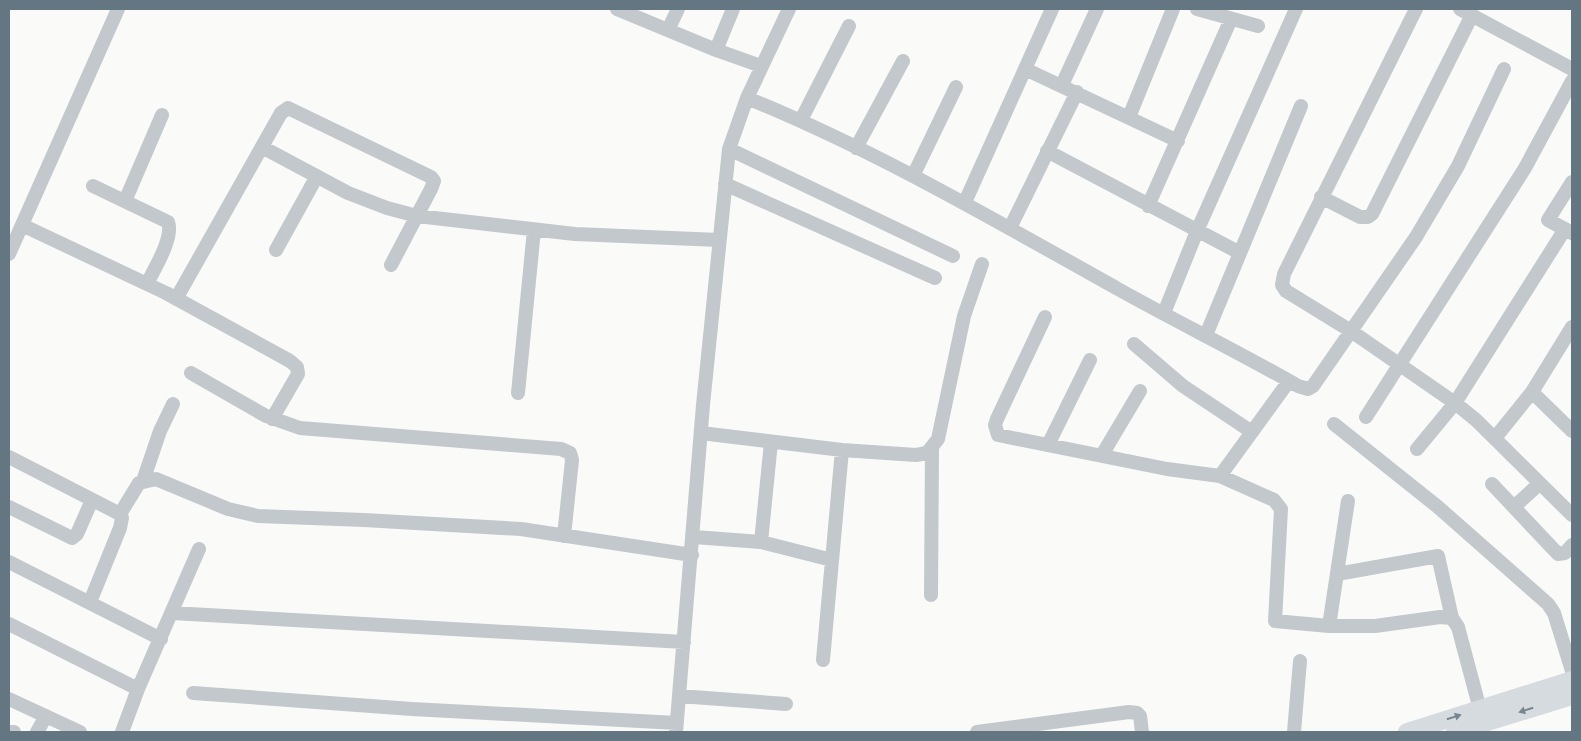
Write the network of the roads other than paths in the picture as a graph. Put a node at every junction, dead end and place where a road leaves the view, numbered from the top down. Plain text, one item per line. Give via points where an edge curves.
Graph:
1 (118, 9) edge
2 (678, 9) edge
3 (733, 9) edge
4 (789, 9) edge
5 (1052, 9) edge
6 (1097, 9) edge
7 (1172, 9) edge
8 (1197, 9) edge
9 (1296, 9) edge
10 (1416, 9) edge
11 (622, 10) edge
12 (1466, 12) edge
13 (1231, 19) junction
14 (849, 26) dead end
15 (1258, 26) dead end
16 (668, 30) junction
17 (716, 50) junction
18 (903, 61) dead end
19 (761, 66) junction
20 (1025, 69) junction
21 (1572, 69) edge
22 (1504, 70) dead end
23 (1572, 81) edge
24 (1062, 85) junction
25 (956, 87) dead end
26 (1077, 92) junction
27 (747, 98) junction
28 (1300, 106) dead end
29 (162, 115) dead end
30 (1128, 116) junction
31 (801, 120) junction
32 (1178, 141) junction
33 (262, 147) junction
34 (856, 148) junction
35 (729, 149) junction
36 (1047, 151) junction
37 (317, 176) junction
38 (913, 176) junction
39 (1572, 182) edge
40 (725, 184) junction
41 (93, 186) dead end
42 (1321, 197) junction
43 (125, 201) junction
44 (965, 202) junction
45 (1148, 206) junction
46 (417, 216) junction
47 (22, 225) junction
48 (1010, 228) junction
49 (534, 230) junction
50 (1197, 231) junction
51 (1569, 232) edge
52 (720, 240) junction
53 (276, 250) dead end
54 (1240, 253) junction
55 (9, 254) edge
56 (953, 256) dead end
57 (982, 264) dead end
58 (391, 265) dead end
59 (935, 278) dead end
60 (147, 284) junction
61 (176, 299) junction
62 (1164, 313) junction
63 (1045, 317) dead end
64 (1572, 327) edge
65 (1351, 331) junction
66 (1206, 334) junction
67 (1134, 344) dead end
68 (1090, 360) dead end
69 (1400, 366) junction
70 (190, 373) dead end
71 (1289, 381) junction
72 (1140, 391) dead end
73 (1532, 392) junction
74 (518, 393) dead end
75 (1455, 403) junction
76 (173, 404) dead end
77 (1366, 416) dead end
78 (272, 419) junction
79 (1334, 424) dead end
80 (1572, 431) edge
81 (1252, 432) junction
82 (701, 433) junction
83 (1495, 438) junction
84 (771, 442) junction
85 (1048, 445) junction
86 (932, 449) junction
87 (1417, 449) dead end
88 (842, 450) junction
89 (1102, 455) junction
90 (9, 457) edge
91 (1220, 476) junction
92 (143, 481) junction
93 (1492, 484) dead end
94 (1539, 484) junction
95 (92, 500) junction
96 (1348, 501) dead end
97 (9, 507) edge
98 (1514, 507) junction
99 (120, 514) junction
100 (1572, 515) edge
101 (564, 536) junction
102 (694, 537) junction
103 (761, 542) junction
104 (1572, 545) edge
105 (200, 549) dead end
106 (692, 555) junction
107 (832, 560) junction
108 (9, 562) edge
109 (1338, 574) junction
110 (931, 595) dead end
111 (90, 602) junction
112 (172, 613) junction
113 (1452, 618) junction
114 (9, 624) edge
115 (1329, 626) junction
116 (161, 639) junction
117 (684, 642) junction
118 (823, 660) dead end
119 (1300, 661) dead end
120 (1572, 671) edge
121 (1572, 680) edge
122 (138, 689) junction
123 (193, 693) dead end
124 (679, 696) junction
125 (1572, 696) edge
126 (9, 699) edge
127 (786, 704) dead end
128 (46, 716) junction
129 (1482, 716) junction
130 (677, 728) edge
131 (9, 732) edge
132 (14, 732) edge
133 (37, 732) edge
134 (80, 732) edge
135 (122, 732) edge
136 (977, 732) edge
137 (1142, 732) edge
138 (1294, 732) edge
139 (1407, 732) edge
140 (1455, 732) edge

1 - 47 street
2 - 16 street
3 - 17 street
4 - 19 street
5 - 20 street
6 - 24 street
7 - 30 street
8 - 13 street
9 - 50 street
10 - 42 street
11 - 16 street
12 - 21 street
12 - 42 street via 1372,214 1360,217
13 - 15 street
13 - 32 street
14 - 31 street
16 - 17 street
17 - 19 street
18 - 34 street
19 - 27 street
20 - 24 street
20 - 44 street
22 - 65 street via 1458,166 1416,237
23 - 69 street via 1525,168
24 - 26 street
25 - 38 street
26 - 30 street
26 - 36 street
27 - 31 street
27 - 35 street
28 - 54 street
29 - 43 street
30 - 32 street
31 - 34 street
32 - 45 street
33 - 37 street
33 - 46 street via 281,113 293,109 431,177 433,185
33 - 61 street
34 - 38 street
35 - 40 street
35 - 56 street
36 - 45 street
36 - 48 street
37 - 46 street via 348,193
37 - 53 street
38 - 44 street
39 - 51 street via 1548,220
40 - 52 street
40 - 59 street
41 - 43 street
42 - 65 street via 1284,274 1282,286
43 - 60 street via 159,216 171,228
44 - 48 street
45 - 50 street
46 - 49 street
46 - 58 street
47 - 55 street
47 - 60 street
48 - 62 street
49 - 52 street
49 - 74 street
50 - 54 street
50 - 62 street
51 - 75 street
52 - 82 street
54 - 66 street
57 - 86 street via 964,316 938,439
60 - 61 street
61 - 78 street via 275,352 297,368 295,380
62 - 66 street
63 - 85 street via 995,425 996,432 1004,438
64 - 73 street
65 - 69 street
65 - 71 street via 1313,386 1303,388
66 - 71 street
67 - 81 street via 1183,386
68 - 85 street
69 - 75 street
69 - 77 street
70 - 78 street
71 - 81 street
72 - 89 street
73 - 80 street
73 - 83 street
75 - 83 street
75 - 87 street
76 - 92 street via 160,430
78 - 101 street via 300,428 562,449 570,453 572,460
79 - 120 street via 1438,507 1548,604
81 - 91 street
82 - 84 street
82 - 102 street
83 - 94 street
84 - 88 street
84 - 103 street
85 - 89 street
86 - 88 street via 916,456
86 - 110 street
88 - 107 street
89 - 91 street via 1166,469
90 - 95 street
91 - 115 street via 1279,503 1281,508 1275,621
92 - 99 street via 134,489
92 - 101 street via 156,479 228,509 258,516 491,527
93 - 98 street
94 - 98 street
94 - 100 street
95 - 97 street via 77,534 72,538
95 - 99 street
96 - 109 street
98 - 104 street via 1558,554
99 - 111 street via 120,528
101 - 106 street
102 - 103 street
102 - 106 street
103 - 107 street
105 - 112 street
106 - 117 street
107 - 118 street
108 - 111 street
109 - 113 street via 1438,556
109 - 115 street
111 - 116 street
112 - 116 street
112 - 117 street
113 - 115 street via 1374,626
113 - 129 street via 1458,627
114 - 122 street
116 - 122 street
117 - 124 street
119 - 138 street
121 - 129 main road
122 - 135 street
123 - 130 street
124 - 127 street
124 - 130 street
125 -> 129 main road
126 - 128 street
128 - 133 street
128 - 134 street
139 -> 129 main road
129 - 140 main road
131 - 132 street
136 - 137 street via 1129,712 1140,716

